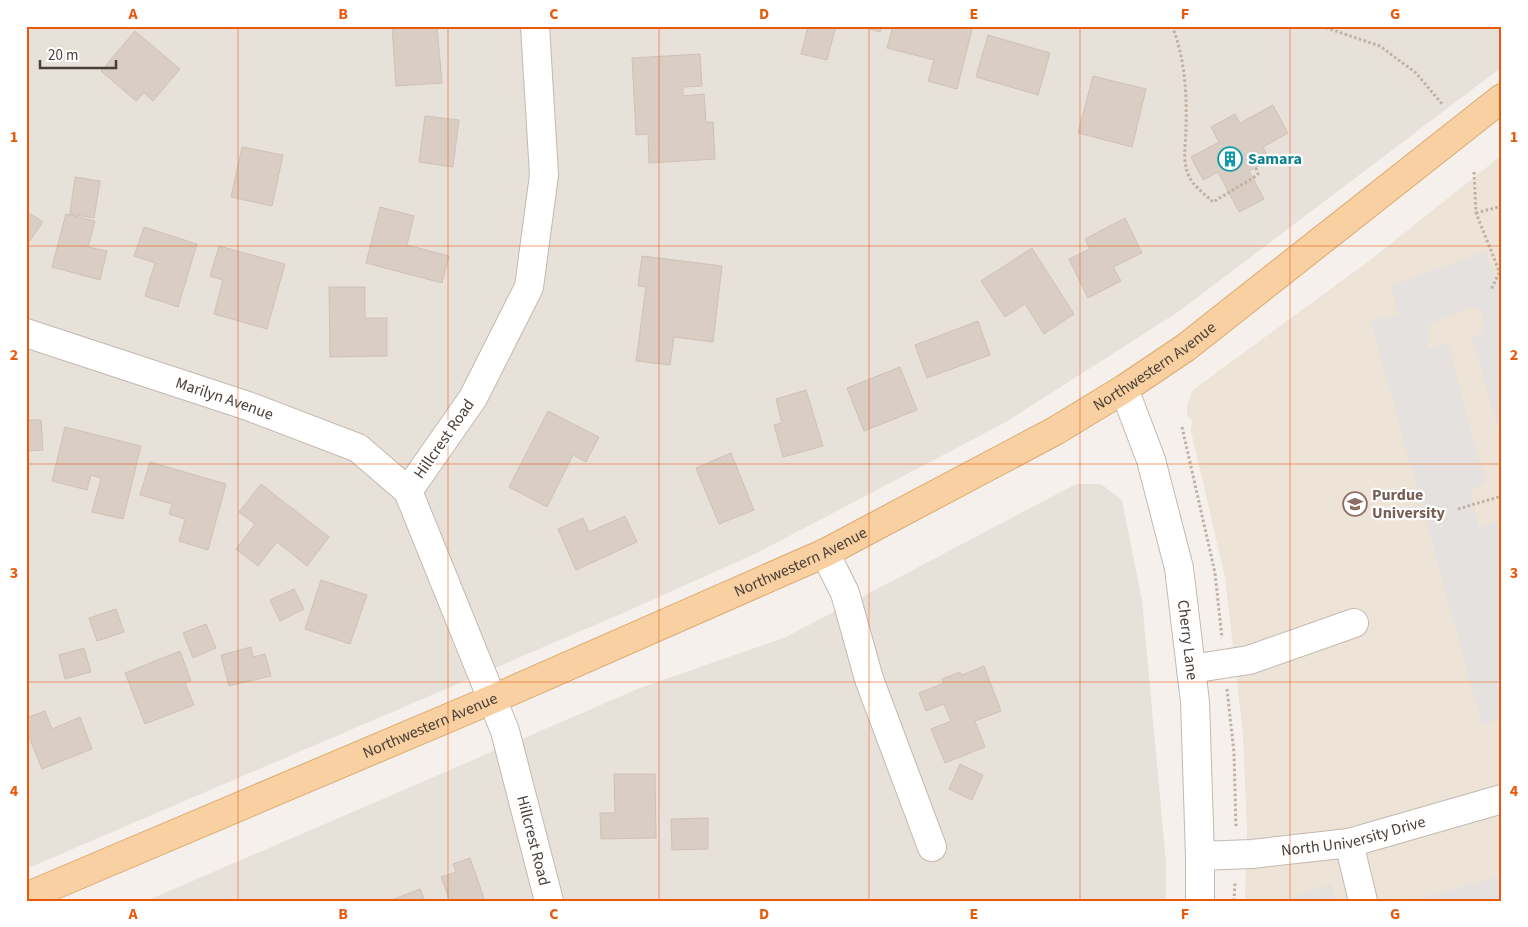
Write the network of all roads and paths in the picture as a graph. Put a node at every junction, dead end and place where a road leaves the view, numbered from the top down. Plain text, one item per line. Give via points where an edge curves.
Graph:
1 (535, 26) edge
2 (1172, 26) edge
3 (1321, 26) edge
4 (1502, 98) edge
5 (1442, 104) dead end
6 (1256, 168) dead end
7 (1474, 172) dead end
8 (1502, 206) edge
9 (1476, 213) junction
10 (1490, 290) dead end
11 (26, 333) edge
12 (1124, 389) junction
13 (408, 491) junction
14 (1502, 496) edge
15 (1458, 509) dead end
16 (825, 553) junction
17 (1354, 624) dead end
18 (1190, 669) junction
19 (493, 699) junction
20 (1502, 799) edge
21 (1348, 843) junction
22 (932, 847) dead end
23 (1200, 856) junction
24 (26, 898) edge
25 (550, 901) edge
26 (1200, 901) edge
27 (1363, 901) edge

1 - 13 street, Hillcrest Road via 544,175 529,287 473,398
2 - 6 path via 1185,75 1184,160 1191,180 1213,202 1256,176
3 - 5 path via 1380,46 1416,73
4 - 12 main road, Northwestern Avenue via 1185,348
7 - 9 path
8 - 9 path
9 - 10 path via 1499,273
11 - 13 street, Marilyn Avenue via 248,406 358,448
12 - 16 main road, Northwestern Avenue via 1055,431
12 - 18 street, Cherry Lane via 1152,460 1178,568
13 - 19 street, Hillcrest Road
14 - 15 path
16 - 19 main road, Northwestern Avenue
16 - 22 street via 846,593 869,679
17 - 18 street via 1250,660
18 - 23 street, Cherry Lane via 1195,702
19 - 24 main road, Northwestern Avenue
19 - 25 street, Hillcrest Road via 505,731
20 - 21 street, North University Drive
21 - 23 street, North University Drive via 1252,854
21 - 27 street
23 - 26 street, Cherry Lane

